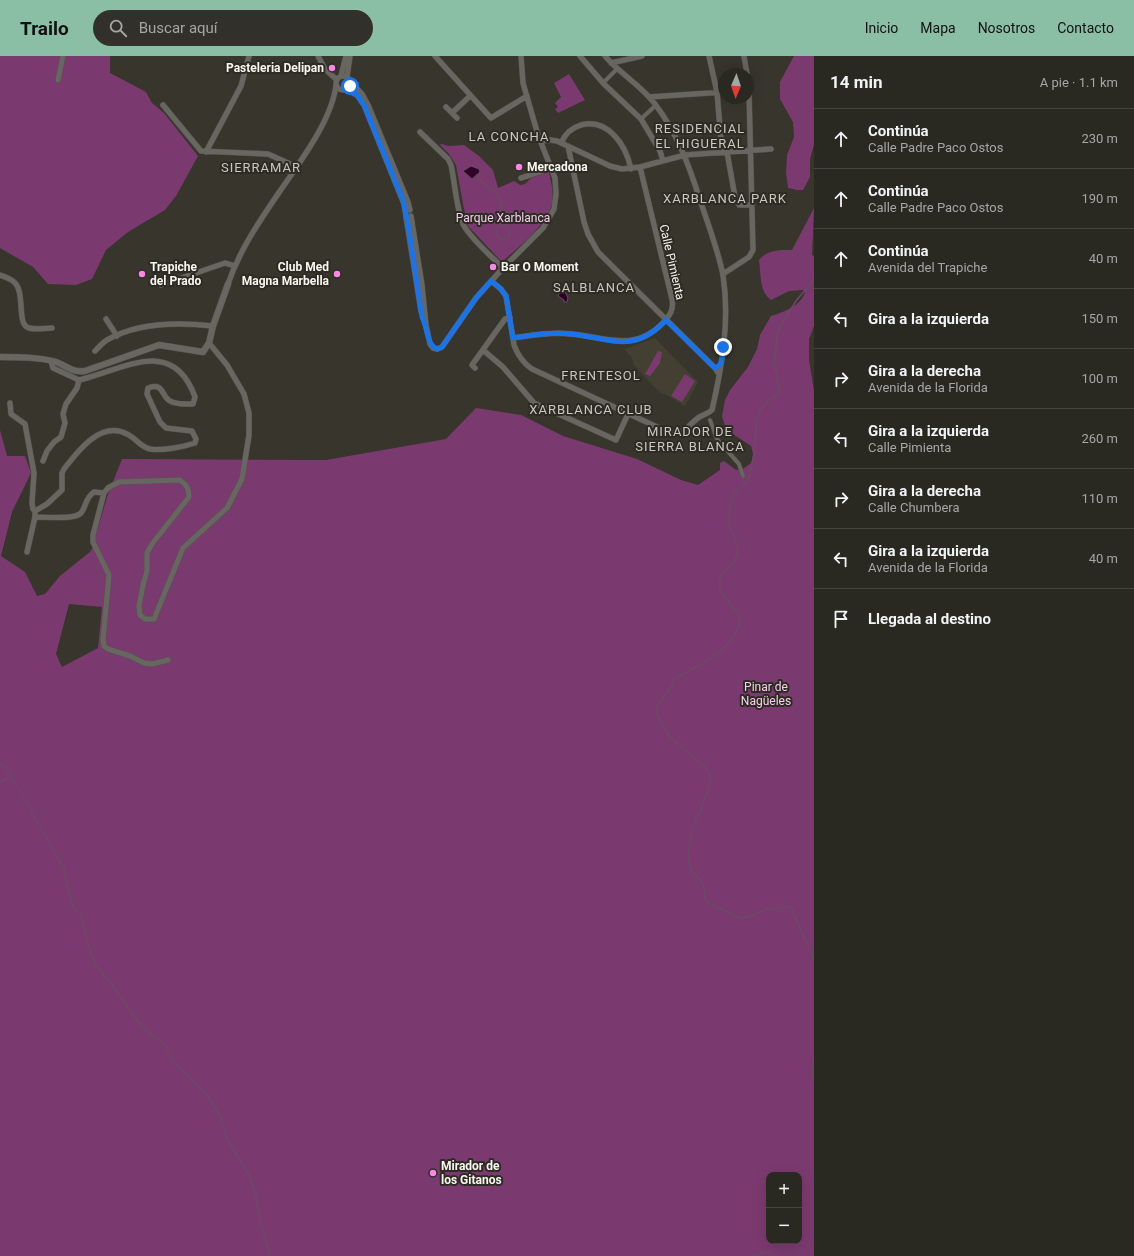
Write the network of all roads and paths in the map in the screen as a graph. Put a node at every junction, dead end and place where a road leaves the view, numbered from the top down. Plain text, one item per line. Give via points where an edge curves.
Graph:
1 (63, 56) edge
2 (249, 56) edge
3 (318, 56) edge
4 (346, 56) edge
5 (350, 56) edge
6 (435, 56) edge
7 (521, 56) edge
8 (580, 56) edge
9 (605, 56) edge
10 (642, 56) edge
11 (709, 56) edge
12 (744, 56) edge
13 (611, 63) junction
14 (746, 68) edge
15 (618, 69) junction
16 (346, 78) junction
17 (58, 80) dead end
18 (336, 82) junction
19 (603, 83) junction
20 (345, 90) junction
21 (717, 92) junction
22 (470, 96) junction
23 (527, 96) junction
24 (334, 97) junction
25 (649, 97) junction
26 (749, 104) edge
27 (163, 105) dead end
28 (656, 105) junction
29 (446, 107) dead end
30 (452, 113) junction
31 (457, 118) dead end
32 (641, 119) junction
33 (420, 132) dead end
34 (541, 142) junction
35 (561, 143) junction
36 (568, 146) junction
37 (771, 149) dead end
38 (206, 152) junction
39 (725, 152) junction
40 (750, 152) junction
41 (685, 155) junction
42 (663, 162) junction
43 (297, 167) junction
44 (640, 167) junction
45 (552, 168) junction
46 (631, 168) junction
47 (521, 178) dead end
48 (752, 205) junction
49 (409, 214) junction
50 (235, 266) junction
51 (503, 268) junction
52 (722, 274) junction
53 (0, 275) edge
54 (491, 281) junction
55 (228, 284) joint
56 (161, 285) dead end
57 (510, 317) junction
58 (106, 319) dead end
59 (666, 320) junction
60 (214, 326) junction
61 (52, 328) dead end
62 (117, 336) junction
63 (513, 338) junction
64 (209, 343) junction
65 (483, 350) junction
66 (95, 351) dead end
67 (0, 357) edge
68 (51, 362) junction
69 (722, 363) junction
70 (476, 368) dead end
71 (715, 368) junction
72 (719, 374) junction
73 (79, 380) junction
74 (10, 403) dead end
75 (628, 414) junction
76 (710, 420) dead end
77 (43, 461) dead end
78 (743, 476) dead end
79 (104, 493) junction
80 (35, 514) junction
81 (27, 552) dead end
82 (168, 660) dead end

1 - 17 street
2 - 38 street via 241,86
3 - 18 street
4 - 16 street
5 - 16 street
6 - 22 street
7 - 23 street via 523,83
8 - 19 street
9 - 13 street
10 - 13 street
11 - 21 street
12 - 14 street
13 - 15 street
15 - 19 street
15 - 25 street
16 - 18 street
16 - 20 street via 350,86
16 - 49 street via 362,94 370,109 409,204
18 - 20 street via 338,89
18 - 24 street
19 - 32 street
20 - 24 street
20 - 49 street via 357,95 367,111
21 - 25 street
21 - 39 street
22 - 23 street via 492,118
22 - 30 street
23 - 34 street
24 - 43 street via 328,114
25 - 28 street
26 - 40 street
27 - 38 street via 201,151
28 - 32 street
28 - 41 street
29 - 30 street
30 - 31 street
32 - 42 street via 660,151
33 - 51 street via 451,165 464,225
34 - 35 street via 550,140
34 - 45 street
35 - 36 street
35 - 46 street via 565,134 577,126 600,125 616,138
36 - 46 street via 610,166
36 - 59 street via 588,234 603,258
37 - 40 street
38 - 43 street via 268,154
39 - 40 street
39 - 41 street
39 - 48 street via 737,202 739,205
40 - 48 street
41 - 42 street
41 - 52 street
42 - 44 street
43 - 50 street via 246,242
44 - 46 street
44 - 59 street, Calle Pimienta via 672,299 673,308
45 - 47 street
45 - 51 street via 556,199 551,215 538,234
48 - 52 street via 752,253
49 - 54 street via 413,219 426,325 430,344 435,349 442,347
50 - 55 street
50 - 56 street via 225,264
51 - 54 street
52 - 69 street via 725,296
53 - 61 street via 14,282 19,289 23,319 27,327
54 - 57 street via 504,292
55 - 60 street
57 - 63 street
57 - 65 street via 505,319
58 - 62 street
59 - 63 street via 639,340 627,342 572,334 542,333
59 - 71 street
60 - 62 street via 158,324
60 - 64 street
62 - 66 street via 105,341
63 - 75 street via 516,352 526,365
64 - 68 street via 203,352 160,345 78,372
64 - 79 street via 227,365 244,394 249,413 249,435 242,479 227,508 183,548 154,619 145,619 140,615 139,606 147,570 147,553 189,498 189,491 186,484 180,480 169,480 119,482
65 - 70 street via 472,365
65 - 75 street via 503,366 534,403 616,440
67 - 68 street
68 - 73 street via 52,368
69 - 71 street
69 - 72 street
71 - 72 street
72 - 75 street via 712,410 679,433 668,432
73 - 77 street via 77,388 66,404 61,437 47,451
73 - 80 street via 120,366 148,361 173,366 184,374 195,397 193,404 171,402 157,386 148,388 147,394 160,422 166,428 192,431 196,439 195,444 150,449 123,431 106,431 94,437 64,469 62,490
74 - 80 street via 10,414 25,424 34,473 32,503
76 - 78 street via 717,439 739,464
79 - 80 street via 94,492 89,495 81,513 75,517
79 - 82 street via 93,542 109,574 104,646 144,663
80 - 81 street

